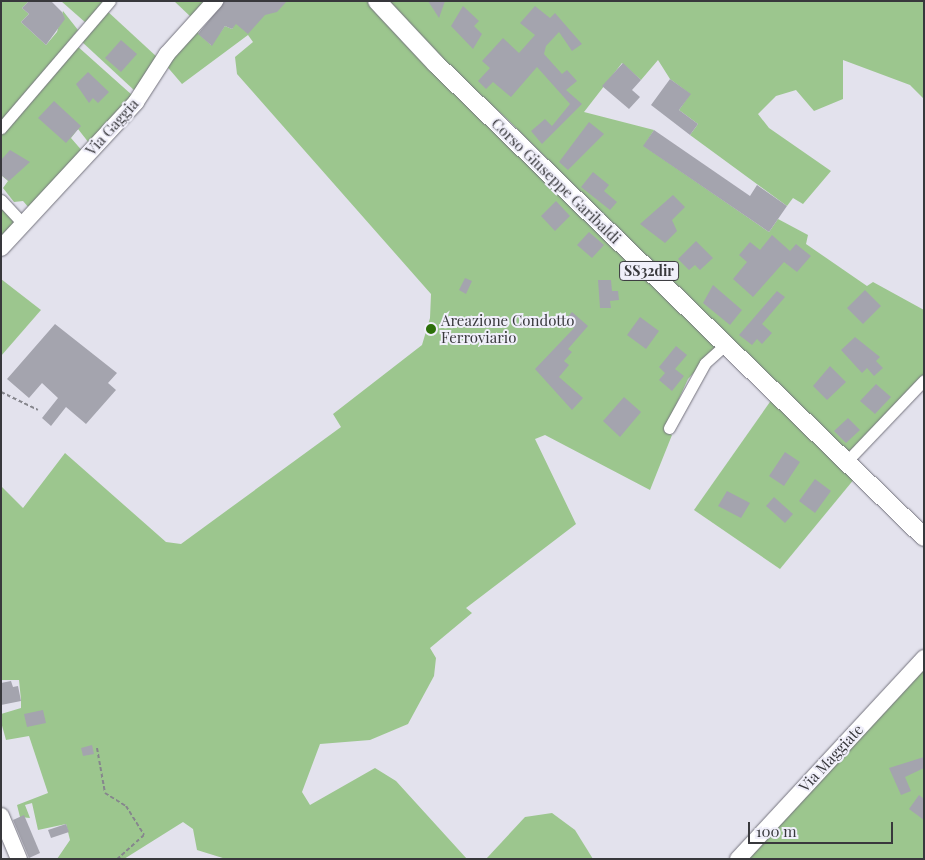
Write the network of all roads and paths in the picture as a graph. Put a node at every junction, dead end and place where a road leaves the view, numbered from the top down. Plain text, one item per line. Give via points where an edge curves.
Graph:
1 (110, 1) edge
2 (215, 1) edge
3 (377, 1) edge
4 (1, 128) edge
5 (1, 200) edge
6 (23, 224) junction
7 (1, 248) edge
8 (725, 345) junction
9 (924, 380) edge
10 (1, 392) edge
11 (38, 410) dead end
12 (669, 428) dead end
13 (846, 462) junction
14 (924, 537) edge
15 (924, 658) edge
16 (97, 748) dead end
17 (1, 816) edge
18 (19, 859) edge
19 (117, 859) edge
20 (738, 859) edge

1 - 4 street
2 - 6 street, Via Gaggia via 167,54 136,102
3 - 8 main road, Corso Giuseppe Garibaldi / SS32dir via 435,63
5 - 6 street
6 - 7 street, Via Gaggia
8 - 12 street via 705,363
8 - 13 main road, Corso Giuseppe Garibaldi / SS32dir
9 - 13 street
10 - 11 path
13 - 14 main road, Corso Giuseppe Garibaldi / SS32dir
15 - 20 street, Via Maggiate
16 - 19 path via 105,793 126,806 144,835
17 - 18 street

